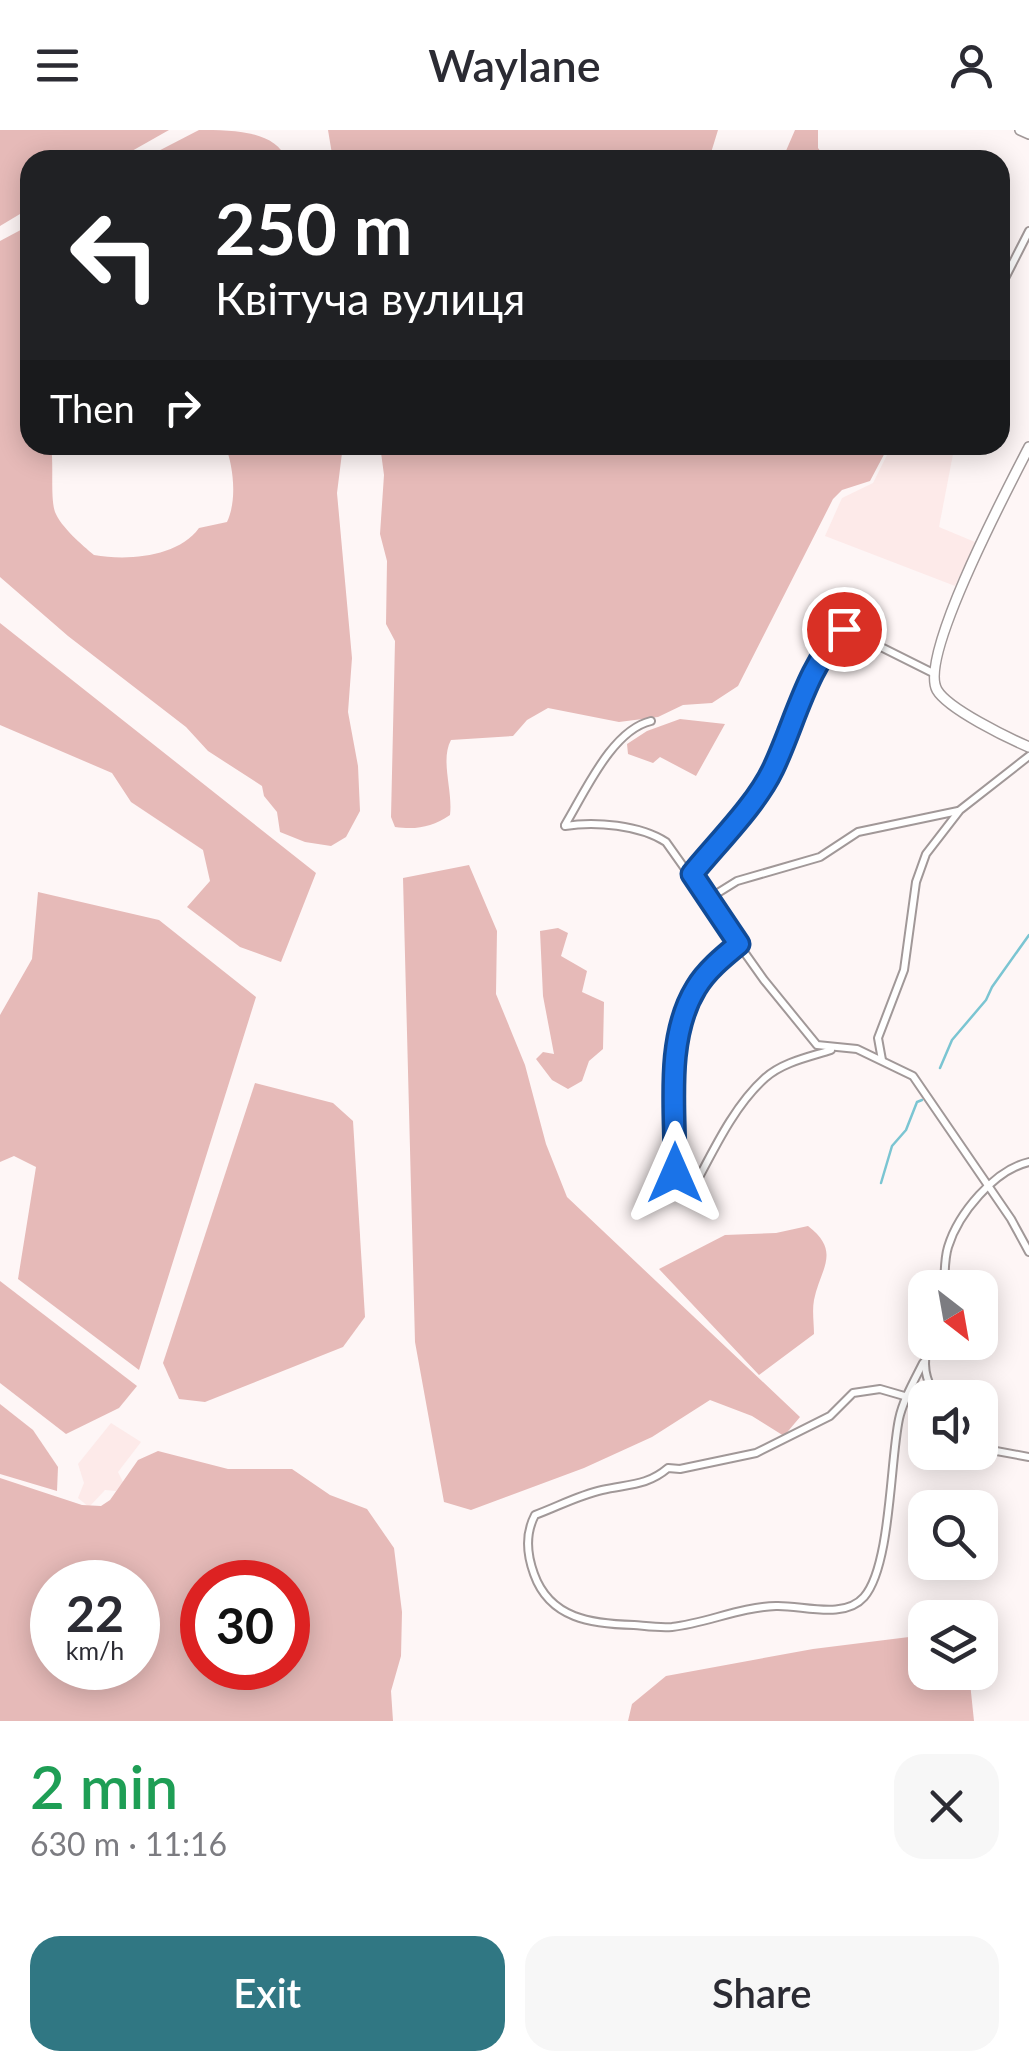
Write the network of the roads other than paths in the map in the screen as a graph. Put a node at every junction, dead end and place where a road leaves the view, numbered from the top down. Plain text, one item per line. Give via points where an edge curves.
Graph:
1 (1020, 130) edge
2 (1029, 134) edge
3 (1029, 232) edge
4 (1010, 269) edge
5 (1029, 446) edge
6 (933, 673) junction
7 (651, 721) dead end
8 (1029, 747) edge
9 (1029, 756) edge
10 (960, 810) junction
11 (692, 874) junction
12 (708, 900) junction
13 (739, 944) junction
14 (835, 1049) junction
15 (882, 1060) junction
16 (1029, 1162) edge
17 (988, 1186) junction
18 (1028, 1247) edge
19 (945, 1270) edge
20 (924, 1360) edge
21 (923, 1364) junction
22 (927, 1380) edge
23 (906, 1399) junction
24 (998, 1451) edge
25 (1029, 1457) edge

1 - 2 street
3 - 4 street
5 - 6 street via 945,625
6 - 8 street via 937,691 959,709
6 - 11 street via 844,629 814,672 772,772
7 - 11 street via 621,739 565,826 649,833 666,842
9 - 10 street
10 - 12 street via 858,832 820,857 737,881
10 - 15 street via 926,854 916,882 904,970 878,1038
11 - 12 street
12 - 13 street
13 - 14 street via 805,1034
13 - 14 street via 695,990 682,1024 676,1053 679,1180 696,1183 766,1076
14 - 15 street via 858,1049
15 - 17 street via 913,1076
16 - 17 street
17 - 18 street
17 - 19 street via 955,1228
20 - 21 street
21 - 22 street
21 - 23 street
23 - 23 street via 871,1585 853,1606 777,1606 670,1627 580,1621 554,1604 535,1577 528,1542 535,1516 601,1490 636,1486 668,1468 744,1457 810,1428 853,1393 880,1389
24 - 25 street

